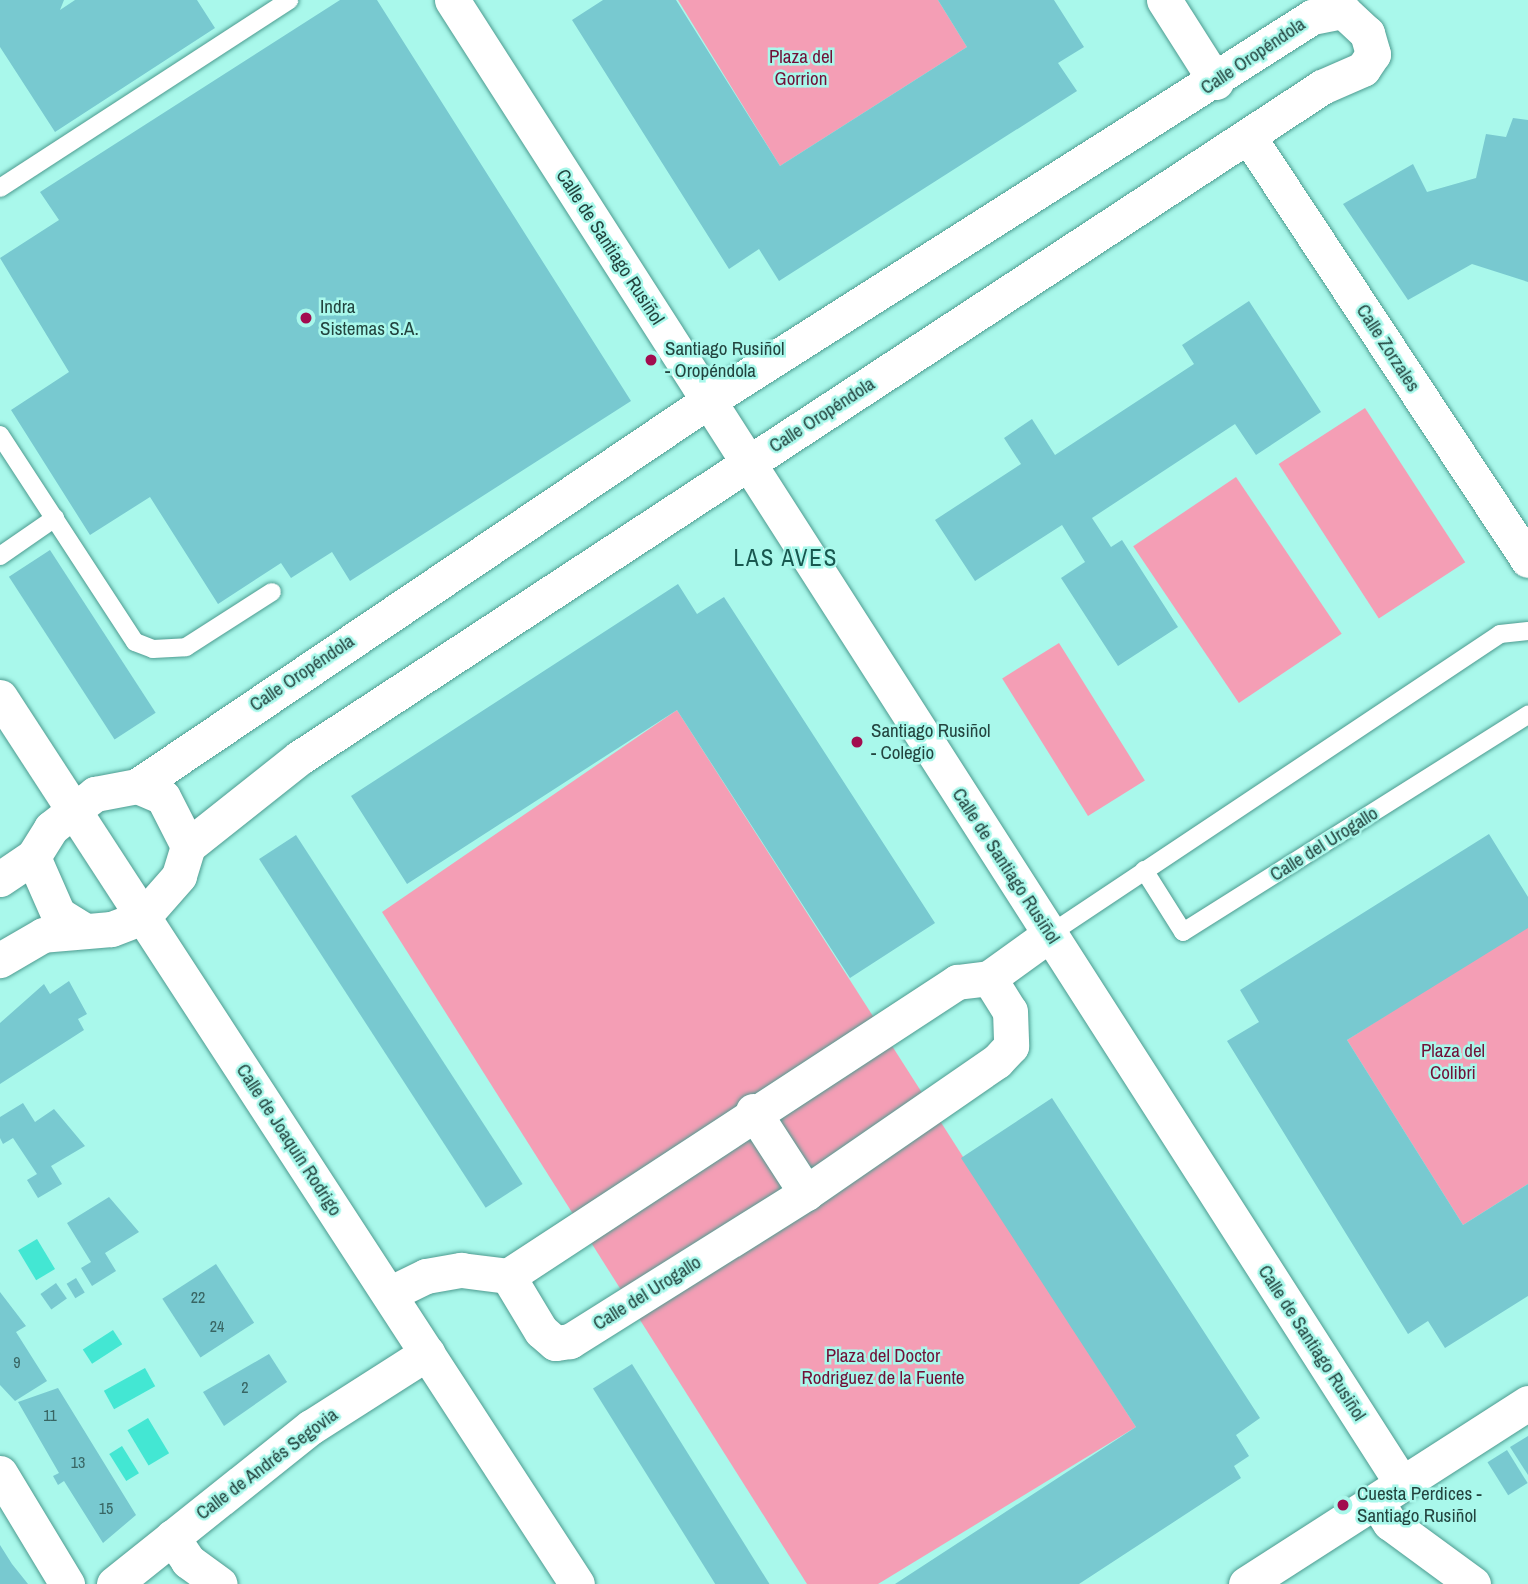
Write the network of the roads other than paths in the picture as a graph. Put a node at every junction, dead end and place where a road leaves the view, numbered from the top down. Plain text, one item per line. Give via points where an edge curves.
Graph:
1 (289, 0) edge
2 (452, 0) edge
3 (1164, 0) edge
4 (1216, 82) junction
5 (1248, 136) junction
6 (0, 188) edge
7 (708, 401) junction
8 (0, 435) edge
9 (749, 463) junction
10 (55, 518) junction
11 (0, 556) edge
12 (1528, 559) edge
13 (272, 592) dead end
14 (1528, 631) edge
15 (0, 697) edge
16 (1528, 715) edge
17 (137, 786) junction
18 (73, 809) junction
19 (188, 846) junction
20 (33, 857) junction
21 (1143, 870) junction
22 (0, 878) edge
23 (143, 916) junction
24 (84, 930) junction
25 (1049, 934) junction
26 (0, 960) edge
27 (989, 978) junction
28 (753, 1111) junction
29 (806, 1193) junction
30 (508, 1276) junction
31 (389, 1294) junction
32 (427, 1353) junction
33 (1528, 1403) edge
34 (0, 1474) edge
35 (1389, 1492) junction
36 (172, 1537) junction
37 (67, 1584) edge
38 (114, 1584) edge
39 (220, 1584) edge
40 (577, 1584) edge
41 (1246, 1584) edge
42 (1473, 1584) edge

1 - 6 lane
2 - 7 street, Calle de Santiago Rusiñol
3 - 4 street
4 - 5 street, Calle Oropéndola via 1328,10 1355,18 1367,33 1373,54 1363,69
4 - 7 street, Calle Oropéndola
5 - 9 street, Calle Oropéndola
5 - 12 street, Calle Zorzales
7 - 9 street, Calle de Santiago Rusiñol
7 - 17 street, Calle Oropéndola
8 - 10 lane
9 - 19 street, Calle Oropéndola via 299,758
9 - 25 street, Calle de Santiago Rusiñol
10 - 11 lane
10 - 13 lane via 135,642 153,649 186,647
14 - 21 lane via 1500,634
15 - 18 street, Calle de Joaquín Rodrigo
16 - 21 lane, Calle del Urogallo via 1183,932
17 - 18 street, Calle Oropéndola via 95,794
17 - 19 street via 163,797
18 - 20 street, Calle Oropéndola via 51,828
18 - 23 street, Calle de Joaquín Rodrigo
19 - 23 street via 179,876
20 - 22 street
20 - 24 street via 58,914
21 - 25 lane
23 - 24 street via 111,929
23 - 31 street, Calle de Joaquín Rodrigo
24 - 26 street via 43,935
25 - 27 street
25 - 35 street, Calle de Santiago Rusiñol
27 - 28 street via 957,982
27 - 29 street, Calle del Urogallo via 1010,1011 1011,1046
28 - 29 street
28 - 30 street
29 - 30 street, Calle del Urogallo via 570,1341 555,1343 541,1331
30 - 31 street via 438,1274
31 - 32 street, Calle de Joaquín Rodrigo
32 - 36 street, Calle de Andrés Segovia via 310,1427
32 - 40 street, Calle de Joaquín Rodrigo
33 - 35 street
34 - 37 street
35 - 41 street
35 - 42 street, Calle de Santiago Rusiñol via 1390,1523
36 - 38 street, Calle de Andrés Segovia
36 - 39 street via 188,1561

